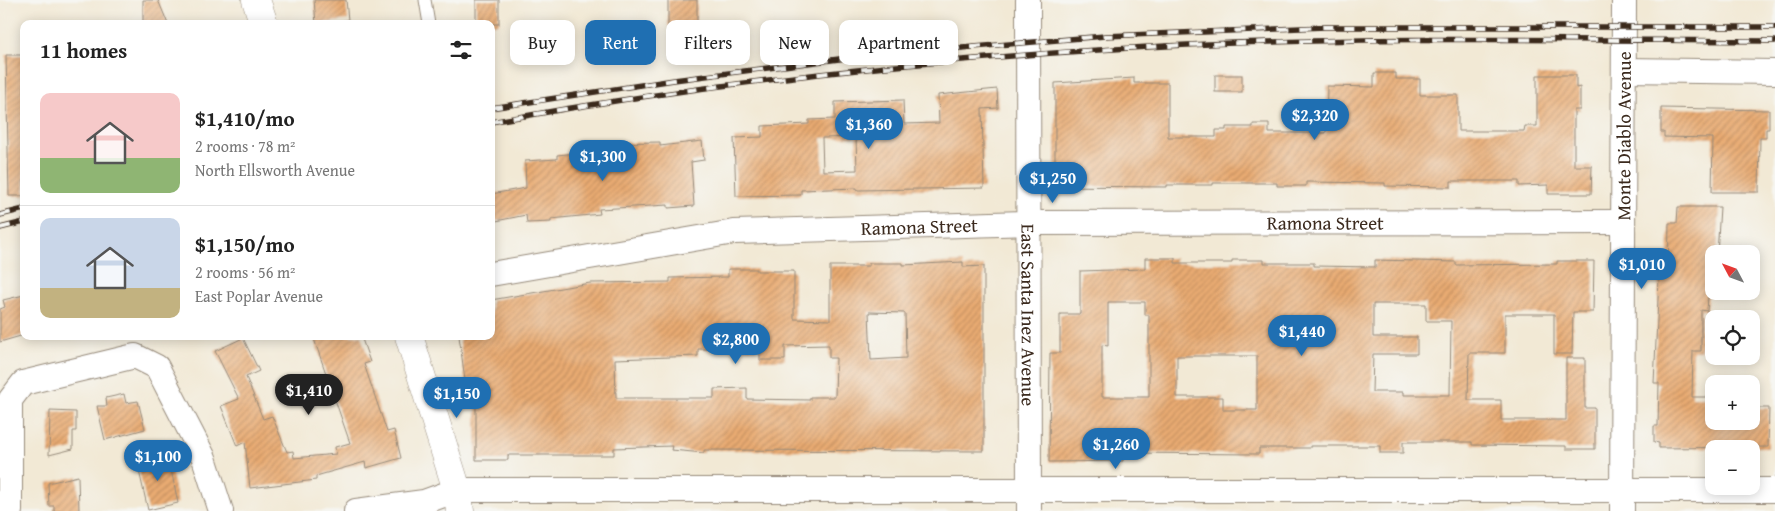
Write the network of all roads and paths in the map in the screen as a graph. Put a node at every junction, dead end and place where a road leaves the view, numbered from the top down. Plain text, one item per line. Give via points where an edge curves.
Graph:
1 (256, 0) edge
2 (426, 0) edge
3 (1028, 0) edge
4 (1624, 0) edge
5 (263, 20) edge
6 (428, 20) edge
7 (1624, 70) junction
8 (1775, 72) edge
9 (1622, 222) junction
10 (1028, 223) junction
11 (495, 273) edge
12 (410, 340) edge
13 (1775, 490) edge
14 (458, 500) edge
15 (1028, 500) edge
16 (1622, 500) edge
17 (10, 508) edge
18 (222, 511) edge
19 (356, 511) edge

1 - 5 main road
2 - 6 lane
3 - 10 street, East Santa Inez Avenue
4 - 7 street, Monte Diablo Avenue
7 - 8 street
7 - 9 street, Monte Diablo Avenue
9 - 10 street, Ramona Street
9 - 16 street, Monte Diablo Avenue
10 - 11 street, Ramona Street via 734,232
10 - 15 street, East Santa Inez Avenue
12 - 14 main road
13 - 16 street
14 - 15 street
14 - 19 street
15 - 16 street
17 - 18 street via 10,400 23,382 135,356 157,366 204,458

